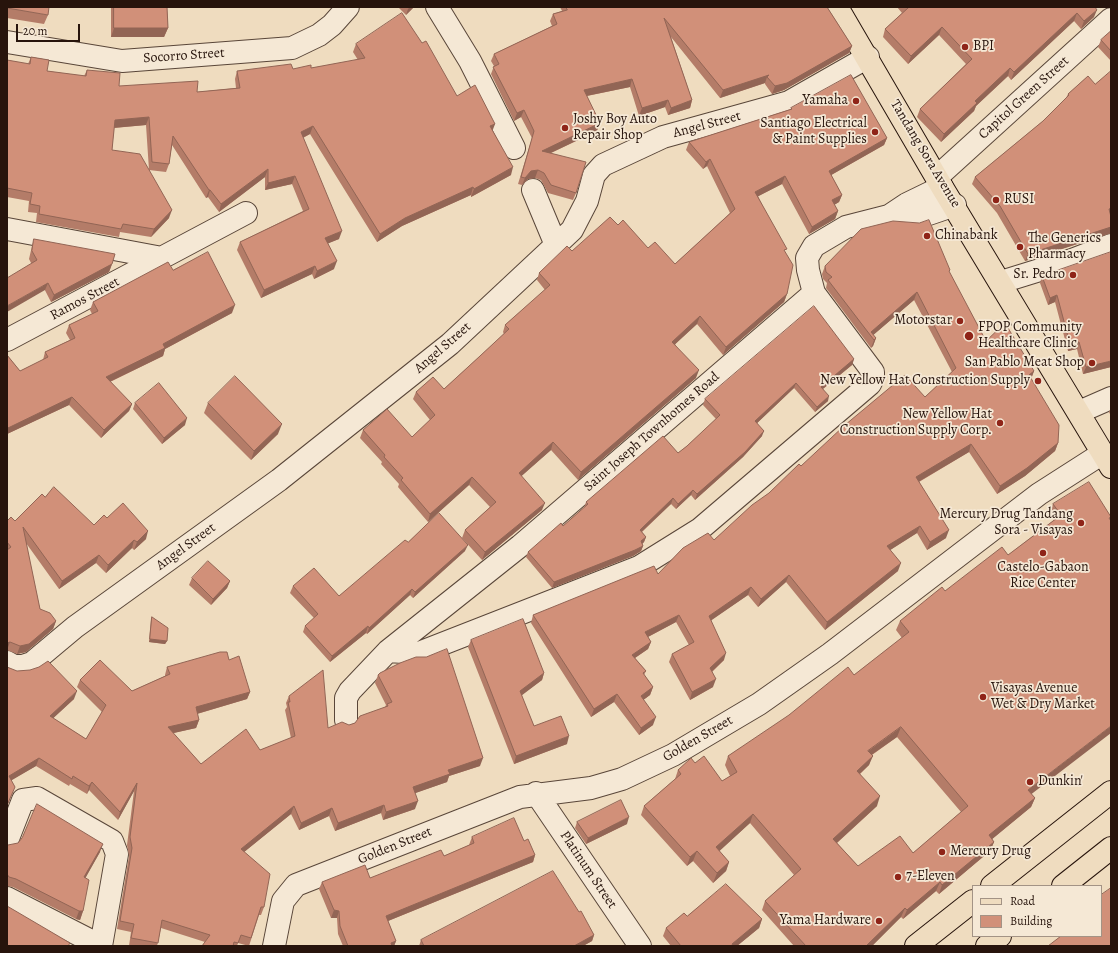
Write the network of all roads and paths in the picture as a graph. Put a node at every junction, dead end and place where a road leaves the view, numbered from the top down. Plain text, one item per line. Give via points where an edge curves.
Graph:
1 (348, 7) edge
2 (437, 7) edge
3 (837, 7) edge
4 (1111, 19) edge
5 (7, 42) edge
6 (868, 57) junction
7 (514, 148) dead end
8 (940, 182) junction
9 (533, 190) dead end
10 (955, 205) junction
11 (246, 213) dead end
12 (889, 216) junction
13 (7, 229) edge
14 (556, 245) junction
15 (1111, 245) edge
16 (162, 258) junction
17 (1001, 282) junction
18 (814, 293) junction
19 (7, 340) edge
20 (1111, 398) edge
21 (1079, 412) junction
22 (1107, 460) edge
23 (388, 651) junction
24 (10, 664) edge
25 (346, 720) dead end
26 (1111, 792) edge
27 (536, 794) junction
28 (7, 841) edge
29 (1111, 848) edge
30 (993, 885) edge
31 (1064, 885) edge
32 (7, 898) edge
33 (972, 902) edge
34 (999, 937) edge
35 (101, 946) edge
36 (274, 946) edge
37 (640, 946) edge
38 (916, 946) edge
39 (988, 946) edge

1 - 5 street, Socorro Street via 319,35 292,48 122,61
2 - 7 street via 470,61
3 - 6 main road, Tandang Sora Avenue
4 - 8 street, Capitol Green Street
6 - 8 main road, Tandang Sora Avenue
6 - 14 street, Angel Street via 789,102 663,137 603,165 594,175 586,201 572,230
8 - 10 main road, Tandang Sora Avenue
8 - 12 street
9 - 14 street
10 - 12 street via 917,218
10 - 17 main road, Tandang Sora Avenue
11 - 16 street, Ramos Street
12 - 18 street via 846,227 814,246 807,258
13 - 16 street
14 - 24 street, Angel Street via 450,344 316,450 75,627 32,663 23,666
15 - 17 street
16 - 19 street, Ramos Street
17 - 21 main road, Tandang Sora Avenue
18 - 23 street, Saint Joseph Townhomes Road via 520,546
18 - 23 street via 873,372 873,378 870,384 700,529 639,567 419,653
20 - 21 street
21 - 22 main road, Tandang Sora Avenue
22 - 27 street, Golden Street via 1038,494 830,654 759,704 673,755 622,779 591,788
23 - 25 street, Saint Joseph Townhomes Road via 350,691 346,698
26 - 30 main road
27 - 36 street, Golden Street via 492,807 296,885 283,901
27 - 37 street, Platinum Street
28 - 35 street via 23,800 37,798 112,841 117,854
29 - 31 main road
32 - 35 street
33 - 38 main road
34 - 39 main road

